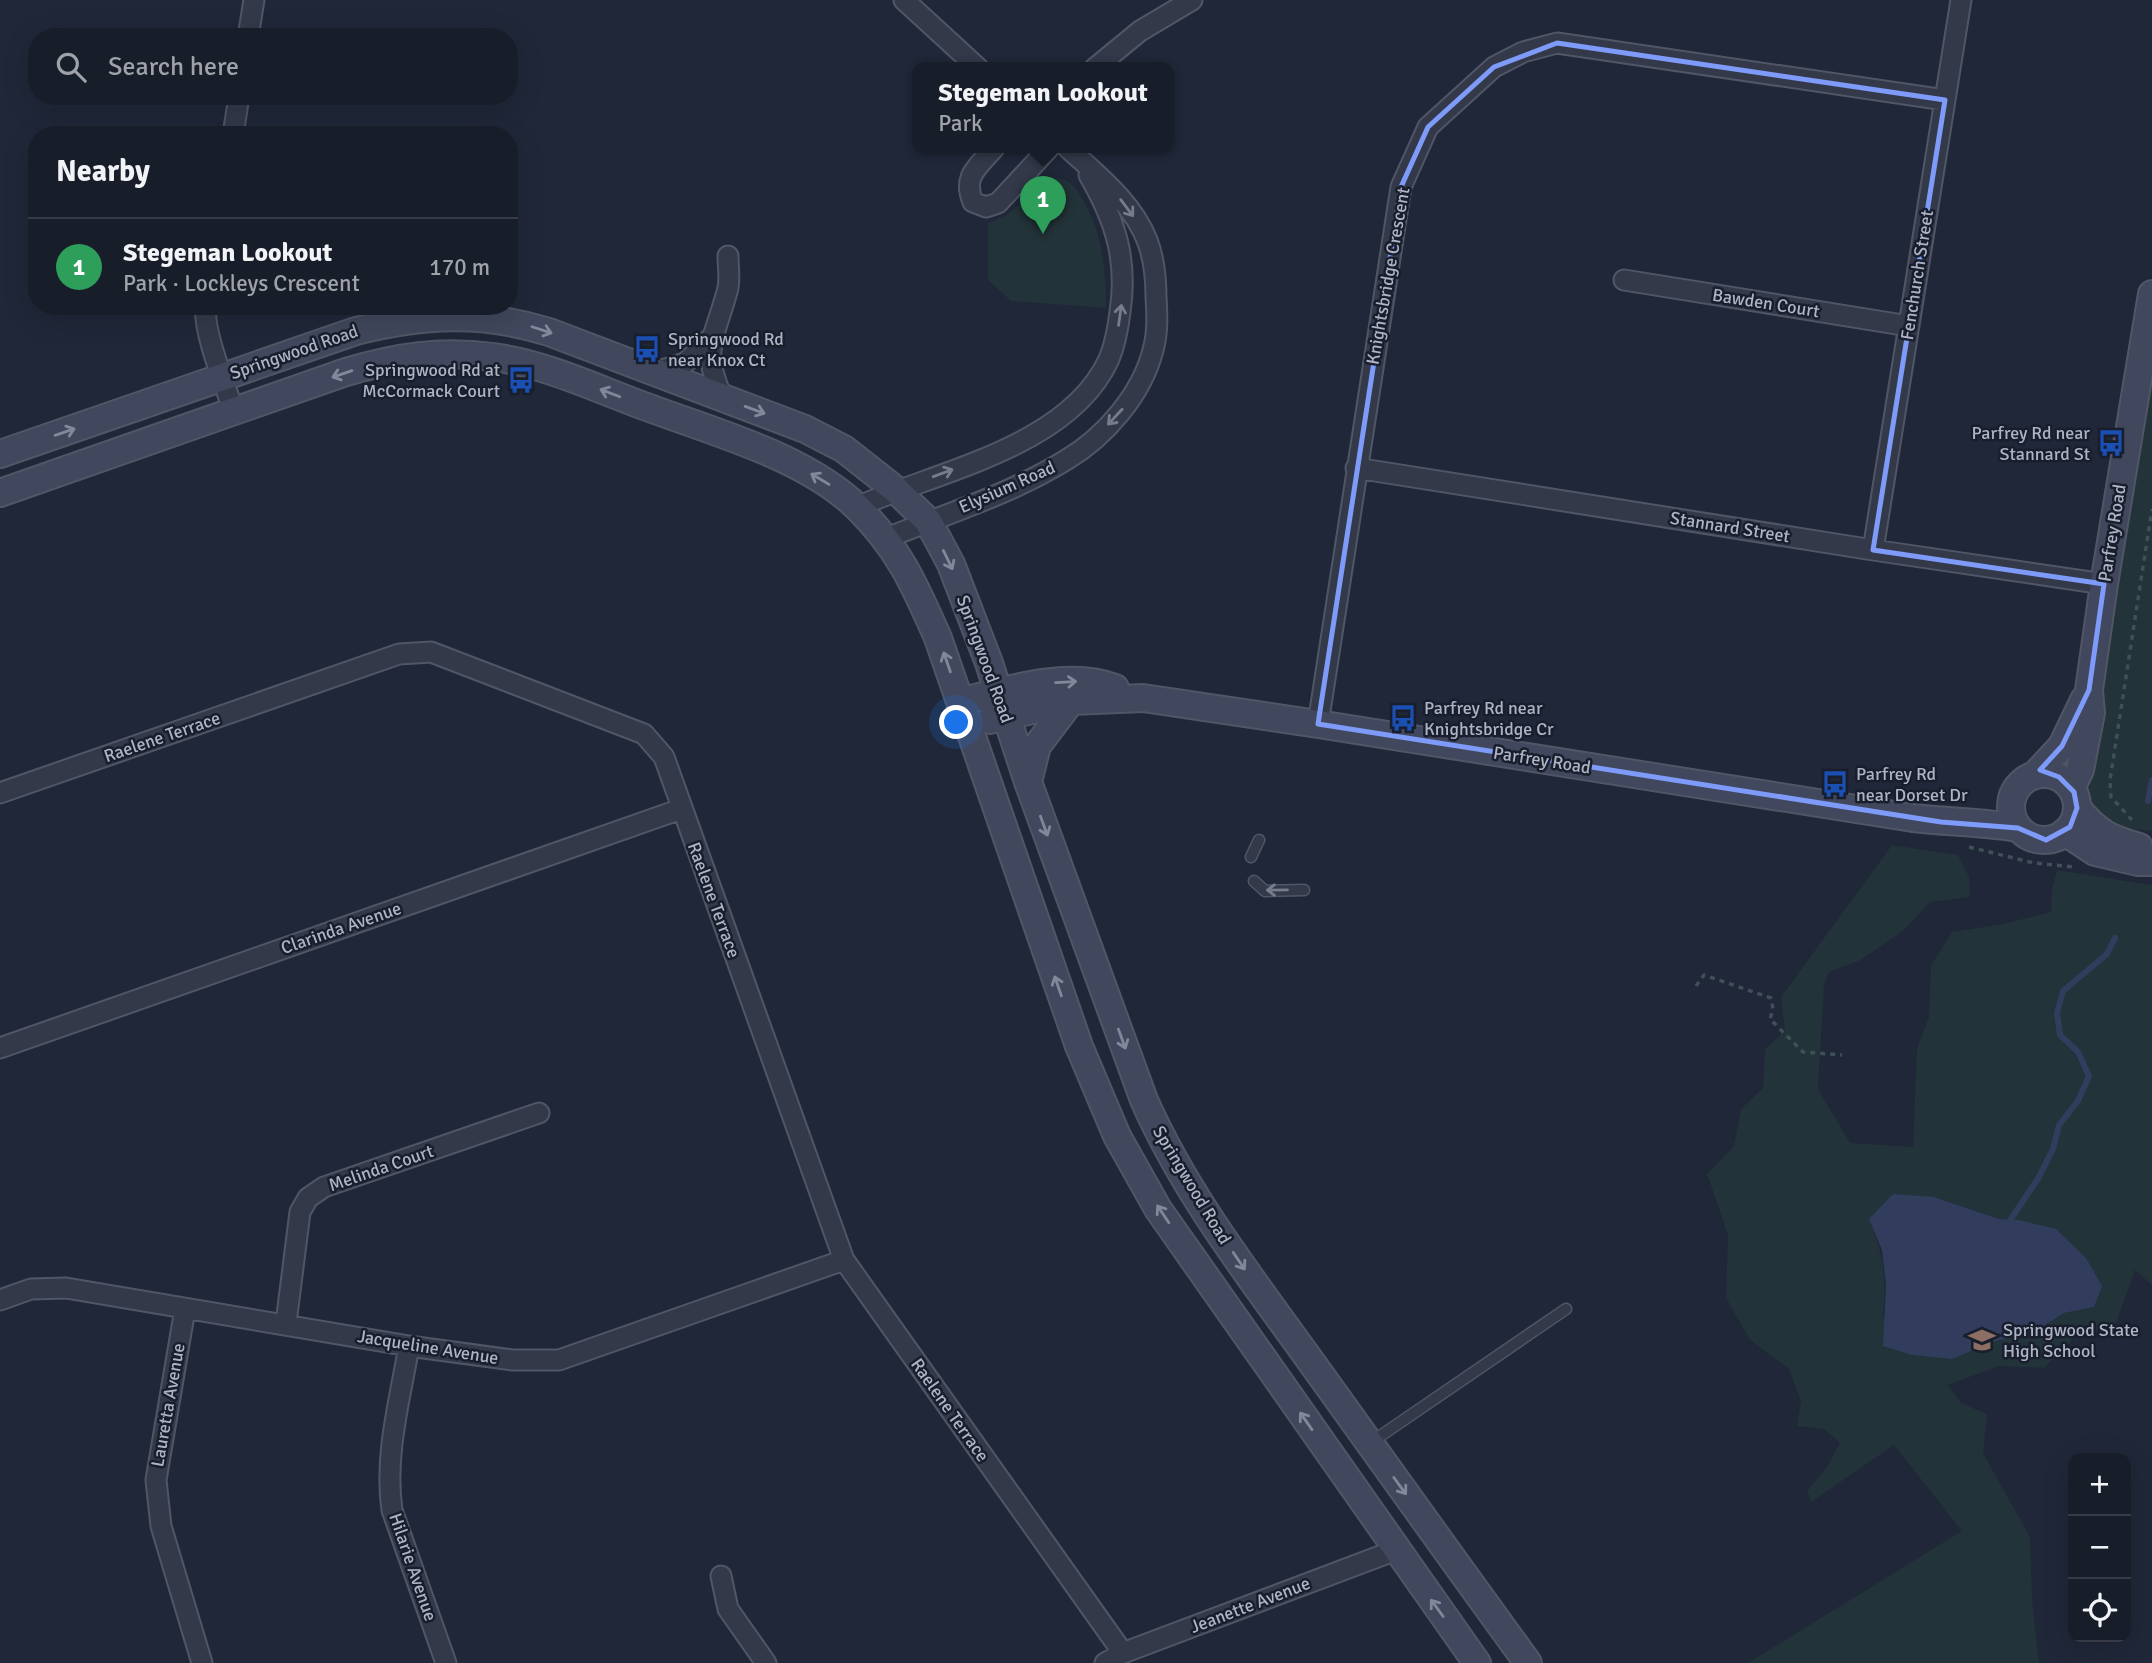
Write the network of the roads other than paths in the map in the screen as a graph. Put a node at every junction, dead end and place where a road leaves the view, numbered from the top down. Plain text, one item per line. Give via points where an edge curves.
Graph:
1 (254, 0) edge
2 (904, 0) edge
3 (1192, 0) edge
4 (1962, 0) edge
5 (249, 28) edge
6 (971, 62) edge
7 (1102, 62) edge
8 (1945, 100) junction
9 (238, 105) edge
10 (234, 126) edge
11 (990, 153) edge
12 (1044, 153) edge
13 (1074, 154) edge
14 (728, 256) dead end
15 (1623, 280) dead end
16 (2152, 294) edge
17 (206, 315) edge
18 (426, 315) edge
19 (501, 315) edge
20 (1909, 326) junction
21 (711, 338) junction
22 (655, 372) junction
23 (223, 376) junction
24 (723, 399) junction
25 (234, 412) junction
26 (0, 454) edge
27 (1356, 468) junction
28 (896, 489) junction
29 (0, 493) edge
30 (857, 507) junction
31 (928, 521) junction
32 (887, 538) junction
33 (1873, 550) junction
34 (2104, 584) junction
35 (2089, 690) junction
36 (1143, 698) junction
37 (1070, 701) junction
38 (1002, 704) junction
39 (965, 714) junction
40 (1318, 724) junction
41 (2036, 774) junction
42 (1028, 782) junction
43 (0, 793) edge
44 (2012, 794) junction
45 (2074, 798) junction
46 (681, 809) junction
47 (1941, 822) junction
48 (2018, 828) junction
49 (2065, 832) junction
50 (1259, 840) dead end
51 (2141, 848) edge
52 (1251, 857) dead end
53 (2152, 862) edge
54 (1254, 881) dead end
55 (1304, 890) dead end
56 (0, 1048) edge
57 (538, 1113) dead end
58 (844, 1260) junction
59 (0, 1300) edge
60 (185, 1308) junction
61 (1566, 1309) dead end
62 (286, 1324) junction
63 (409, 1346) junction
64 (1370, 1443) junction
65 (1396, 1550) junction
66 (721, 1576) dead end
67 (1123, 1653) junction
68 (202, 1663) edge
69 (446, 1663) edge
70 (766, 1663) edge
71 (1105, 1663) edge
72 (1477, 1663) edge
73 (1528, 1663) edge

1 - 5 street
2 - 6 street
3 - 7 street via 1140,31
4 - 8 street, Fenchurch Street
8 - 20 street, Fenchurch Street
8 - 27 street, Knightsbridge Crescent via 1557,43 1523,52 1494,67 1428,127 1401,187
9 - 10 street
11 - 12 street via 969,177 968,190 973,202 986,207 998,203
28 -> 13 street, Elysium Road via 1000,452 1042,431 1068,412 1108,359 1122,300 1122,269 1107,206
13 -> 31 street, Elysium Road via 1119,197 1147,240 1156,275 1157,316 1154,349 1142,380 1122,410 1068,459 1022,484
14 - 21 street via 729,286
15 - 20 street, Bawden Court
16 - 34 main road, Parfrey Road
17 - 23 street
18 - 23 main road, Springwood Road via 356,331
19 -> 22 main road, Springwood Road
20 - 33 street, Fenchurch Street
21 - 22 street via 685,363
21 - 24 street via 712,371
22 - 24 main road, Springwood Road
23 - 25 street
26 -> 23 main road, Springwood Road
24 -> 28 main road, Springwood Road via 805,429 844,449
25 - 29 main road, Springwood Road
30 -> 25 main road, Springwood Road via 790,461 555,373 492,357 433,353 387,360
27 - 33 street, Stannard Street
27 - 40 street, Knightsbridge Crescent
28 - 30 street, Elysium Road
28 - 31 main road, Springwood Road
30 - 32 main road, Springwood Road
31 - 32 street, Elysium Road
31 -> 38 main road, Springwood Road via 951,564
39 -> 32 main road, Springwood Road via 939,638 910,574
33 - 34 street, Stannard Street
34 - 35 main road, Parfrey Road
35 - 41 main road, Parfrey Road via 2062,746
35 - 45 main road, Parfrey Road via 2091,713
36 - 37 main road, Parfrey Road
38 -> 36 main road, Parfrey Road via 1020,687 1073,681 1107,684
36 - 40 main road, Parfrey Road
37 - 38 main road, Parfrey Road
37 - 42 main road via 1037,746
38 - 39 main road, Parfrey Road
38 - 42 main road, Springwood Road
65 -> 39 main road, Springwood Road via 1158,1209 1116,1136 1079,1046
40 - 47 main road, Parfrey Road
41 - 44 main road
41 - 45 main road via 2059,777
42 -> 64 main road, Springwood Road via 1161,1139 1248,1275
43 - 46 street, Raelene Terrace via 399,654 431,652 644,734 664,757
44 - 47 main road, Parfrey Road via 1982,810
44 - 48 main road via 2010,812
45 - 49 main road via 2074,821
45 - 51 main road via 2109,838
46 - 56 street, Clarinda Avenue
46 - 58 street, Raelene Terrace
47 - 48 main road, Parfrey Road
48 - 49 main road via 2039,840
49 - 53 main road via 2095,852
50 - 52 lane
55 -> 54 lane via 1265,891
57 - 62 street, Melinda Court via 324,1187 308,1198 300,1212
58 - 63 street, Jacqueline Avenue via 559,1360 512,1360
58 - 67 street, Raelene Terrace
59 - 60 street, Jacqueline Avenue via 31,1289 66,1288
60 - 62 street, Jacqueline Avenue
60 - 68 street, Lauretta Avenue via 156,1480 162,1526
61 - 64 lane
62 - 63 street, Jacqueline Avenue
63 - 69 street, Hilarie Avenue via 389,1488 392,1510
64 -> 73 main road, Springwood Road
65 - 67 street, Jeanette Avenue
72 -> 65 main road, Springwood Road
66 - 70 street via 728,1609
67 - 71 street, Jeanette Avenue

